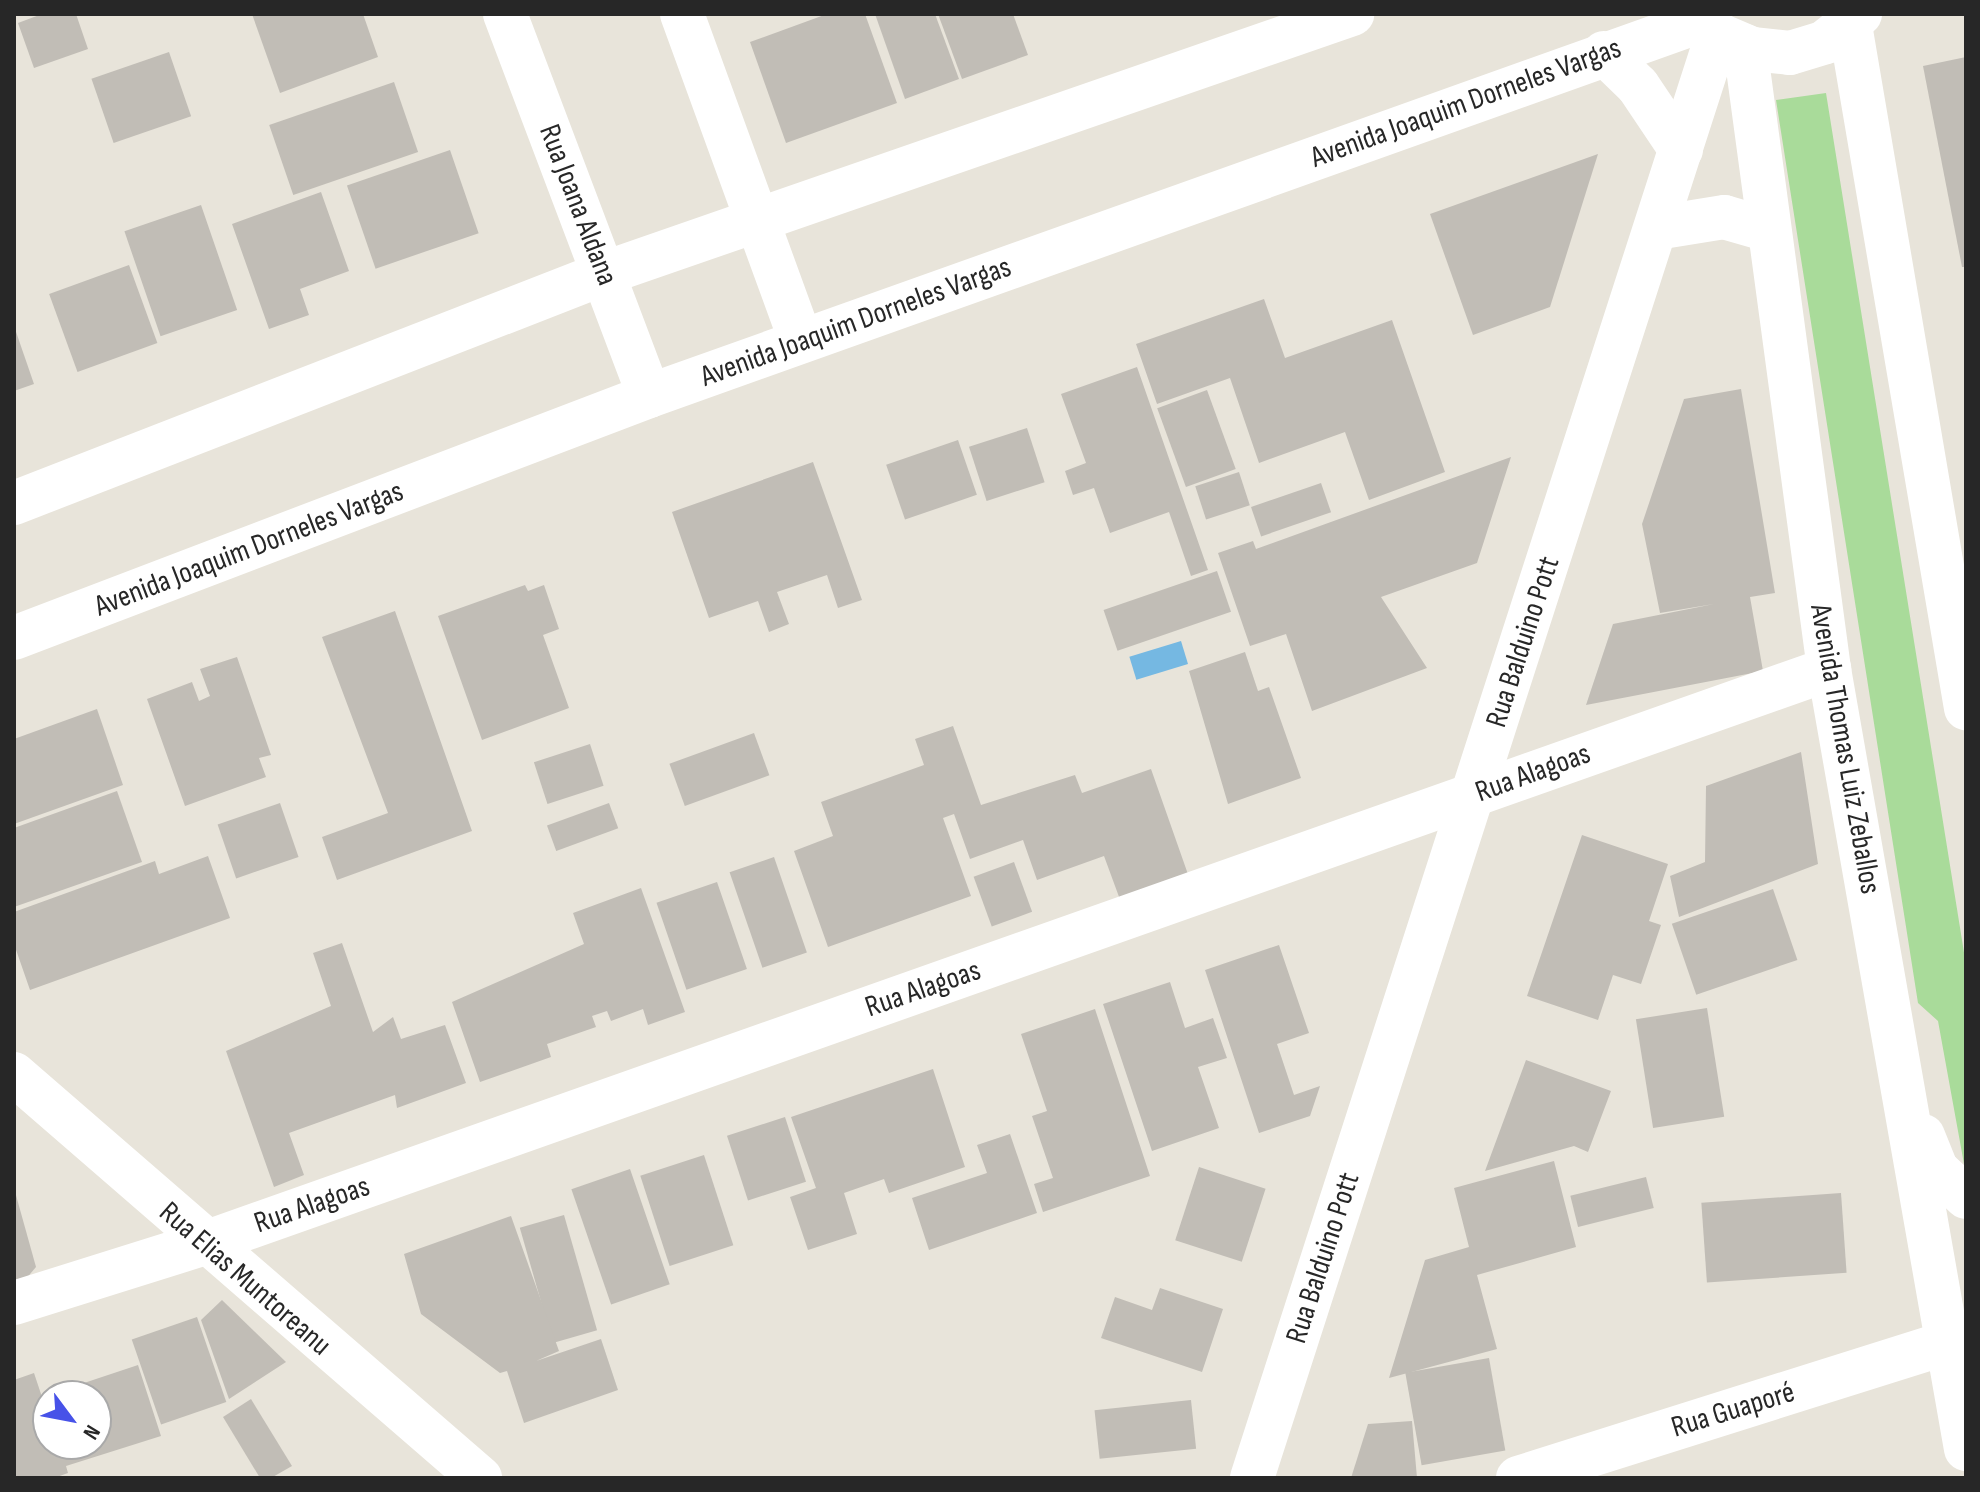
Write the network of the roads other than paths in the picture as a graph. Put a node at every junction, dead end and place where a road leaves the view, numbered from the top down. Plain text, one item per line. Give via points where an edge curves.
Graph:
1 (505, 14) edge
2 (682, 14) edge
3 (1352, 14) edge
4 (1855, 19) edge
5 (1716, 28) edge
6 (1604, 53) junction
7 (1681, 150) junction
8 (757, 219) junction
9 (1656, 228) junction
10 (1769, 230) junction
11 (605, 273) junction
12 (801, 341) junction
13 (649, 396) junction
14 (14, 503) edge
15 (14, 638) edge
16 (1829, 669) junction
17 (1966, 708) edge
18 (1475, 794) junction
19 (14, 1074) edge
20 (1907, 1096) junction
21 (1966, 1197) edge
22 (202, 1244) junction
23 (14, 1303) edge
24 (1947, 1343) junction
25 (1966, 1449) edge
26 (480, 1478) edge
27 (1252, 1478) edge
28 (1518, 1478) edge

1 - 11 street, Rua Joana Aldana
2 - 8 street
3 - 8 street
4 - 5 street, Avenida Joaquim Dorneles Vargas via 1808,49
4 - 17 street
5 - 6 street, Avenida Joaquim Dorneles Vargas
5 - 7 street, Rua Balduino Pott
5 - 10 street, Avenida Thomas Luiz Zeballos
6 - 7 street via 1638,86
6 - 12 street, Avenida Joaquim Dorneles Vargas
7 - 9 street, Rua Balduino Pott
8 - 11 street
8 - 12 street
9 - 10 street via 1724,217
9 - 18 street, Rua Balduino Pott
10 - 16 street, Avenida Thomas Luiz Zeballos
11 - 13 street, Rua Joana Aldana
11 - 14 street
12 - 13 street, Avenida Joaquim Dorneles Vargas
13 - 15 street, Avenida Joaquim Dorneles Vargas
16 - 18 street, Rua Alagoas
16 - 20 street, Avenida Thomas Luiz Zeballos
18 - 22 street, Rua Alagoas
18 - 27 street, Rua Balduino Pott
19 - 22 street, Rua Elias Muntoreanu
20 - 21 street via 1936,1169
20 - 24 street, Avenida Thomas Luiz Zeballos
22 - 23 street, Rua Alagoas
22 - 26 street, Rua Elias Muntoreanu
24 - 25 street, Avenida Thomas Luiz Zeballos
24 - 28 street, Rua Guaporé

